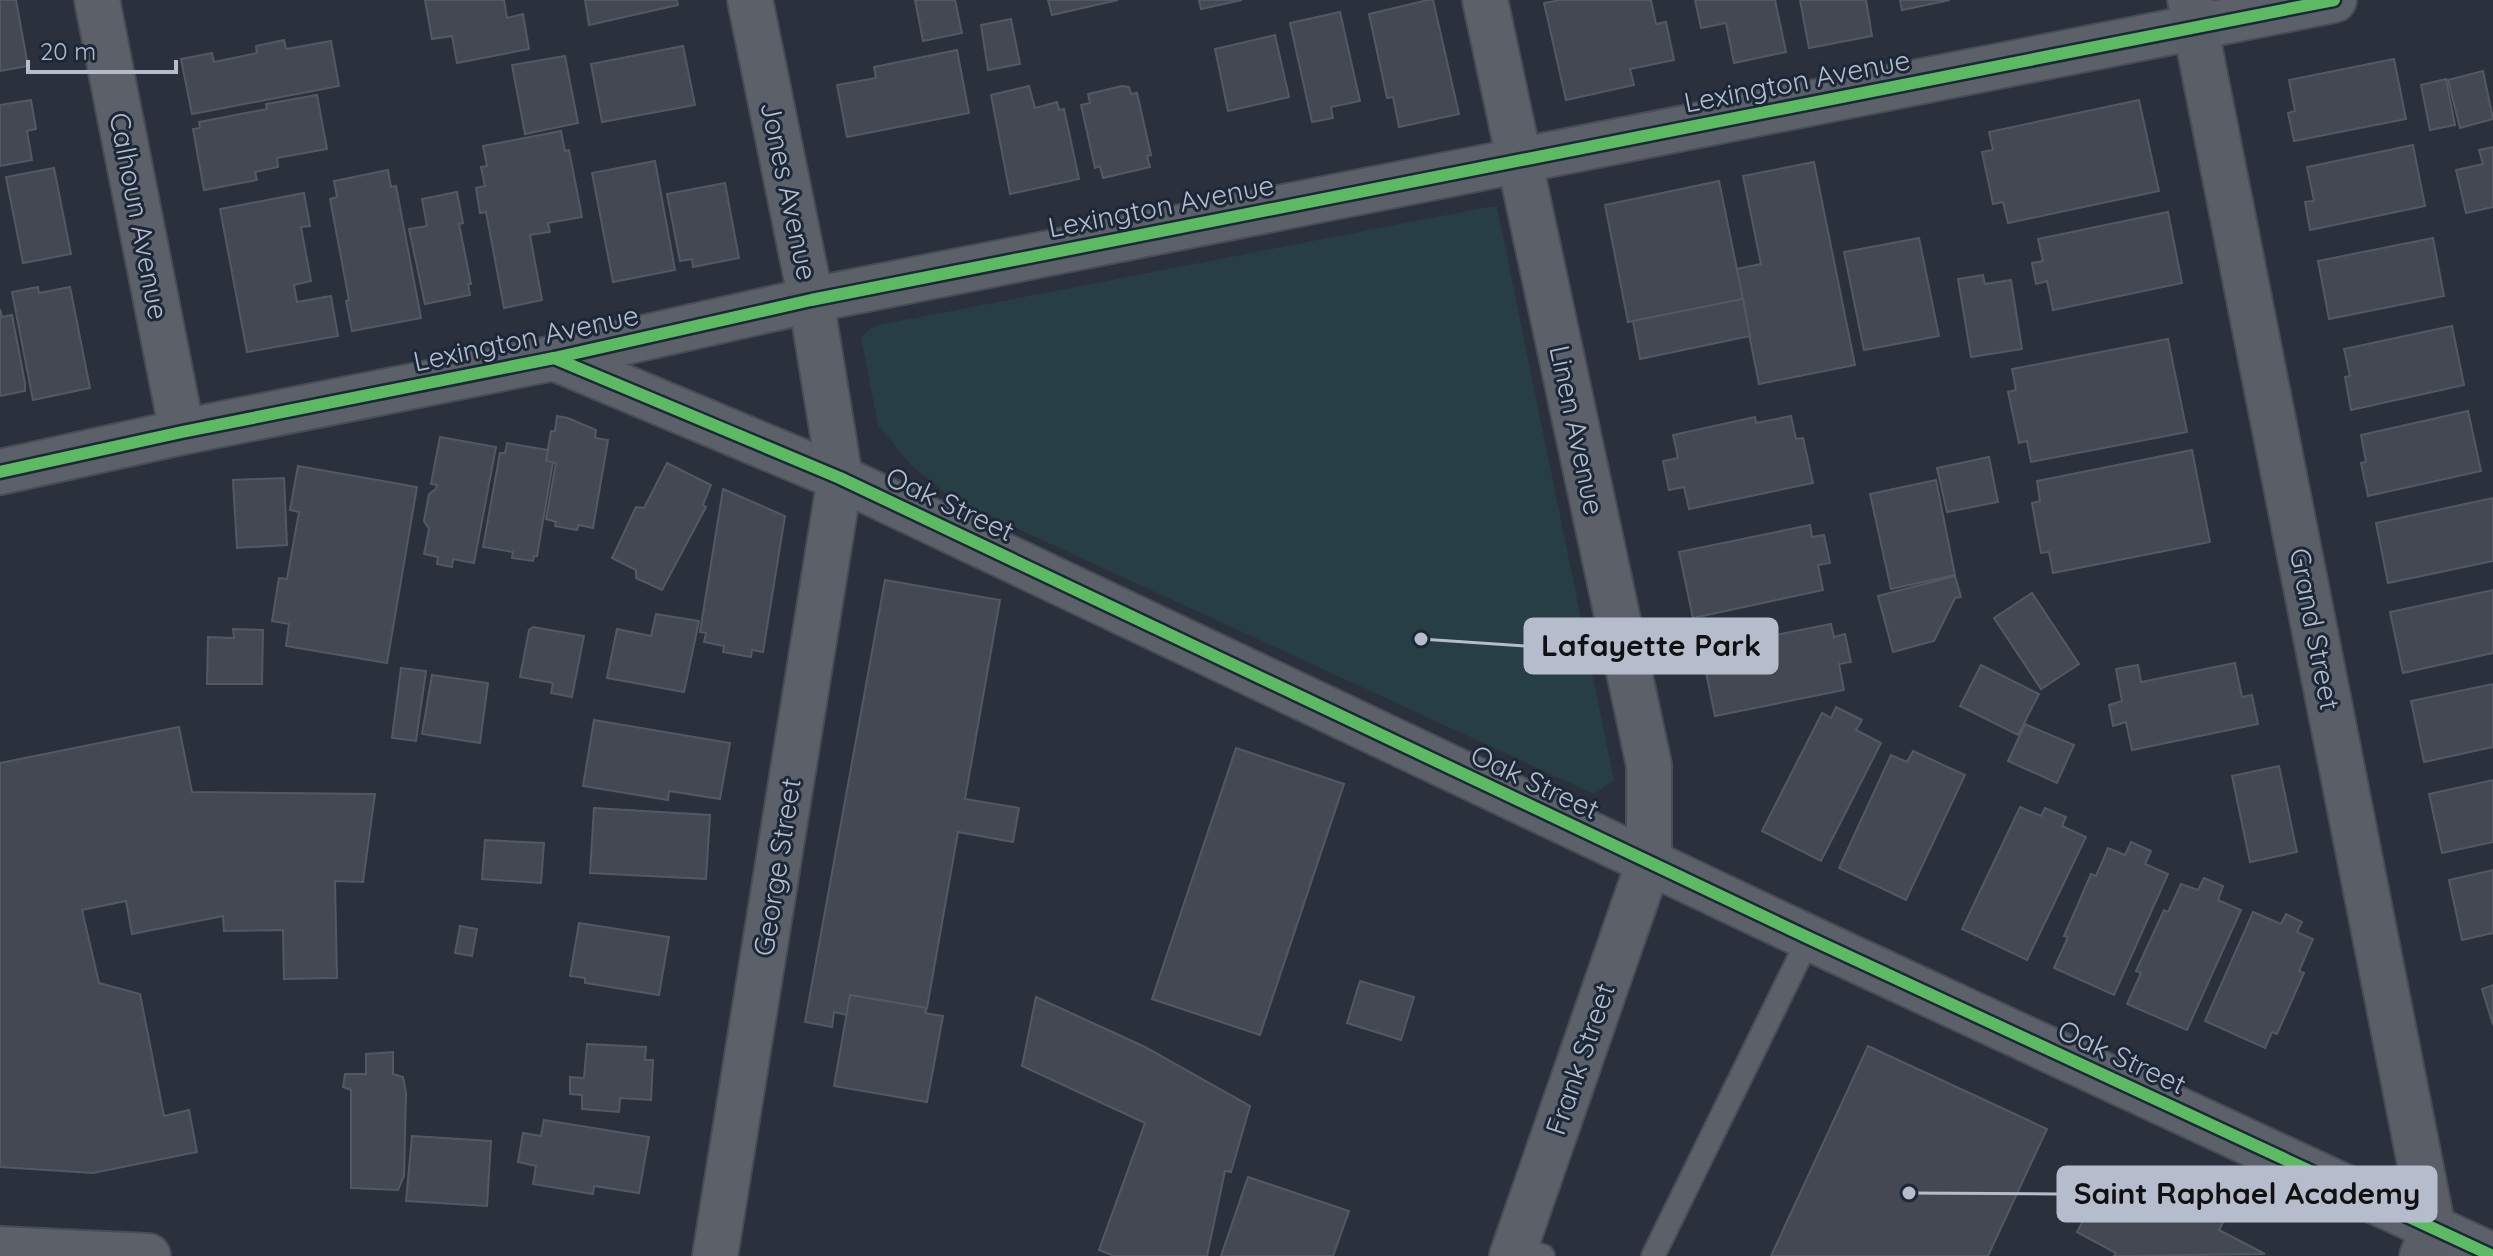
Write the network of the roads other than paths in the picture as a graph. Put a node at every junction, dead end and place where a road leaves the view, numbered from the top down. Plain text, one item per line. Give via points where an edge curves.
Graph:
1 (97, 0) edge
2 (750, 0) edge
3 (1485, 0) edge
4 (2334, 0) edge
5 (2193, 14) edge
6 (1519, 160) junction
7 (811, 300) junction
8 (554, 358) junction
9 (182, 432) junction
10 (0, 472) edge
11 (840, 478) junction
12 (1649, 862) junction
13 (1809, 938) junction
14 (2428, 1242) edge
15 (0, 1249) edge
16 (1523, 1253) edge
17 (148, 1256) edge
18 (715, 1256) edge
19 (1653, 1256) edge
20 (2493, 1256) edge

1 - 9 street, Calhoun Avenue
2 - 7 street, Jones Avenue
3 - 6 street, Linen Avenue
4 - 5 street, Lexington Avenue
5 - 6 street, Lexington Avenue
5 - 14 street, Grand Street
6 - 7 street, Lexington Avenue
6 - 12 street, Linen Avenue via 1649,765
7 - 8 street, Lexington Avenue
7 - 11 street, Jones Avenue
8 - 9 street, Lexington Avenue
8 - 11 street, Oak Street
9 - 10 street, Lexington Avenue
11 - 12 street, Oak Street
11 - 18 street, George Street
12 - 13 street, Oak Street
12 - 16 street, Frank Street
13 - 14 street, Oak Street
13 - 19 lane
14 - 20 street, Oak Street
15 - 17 street

